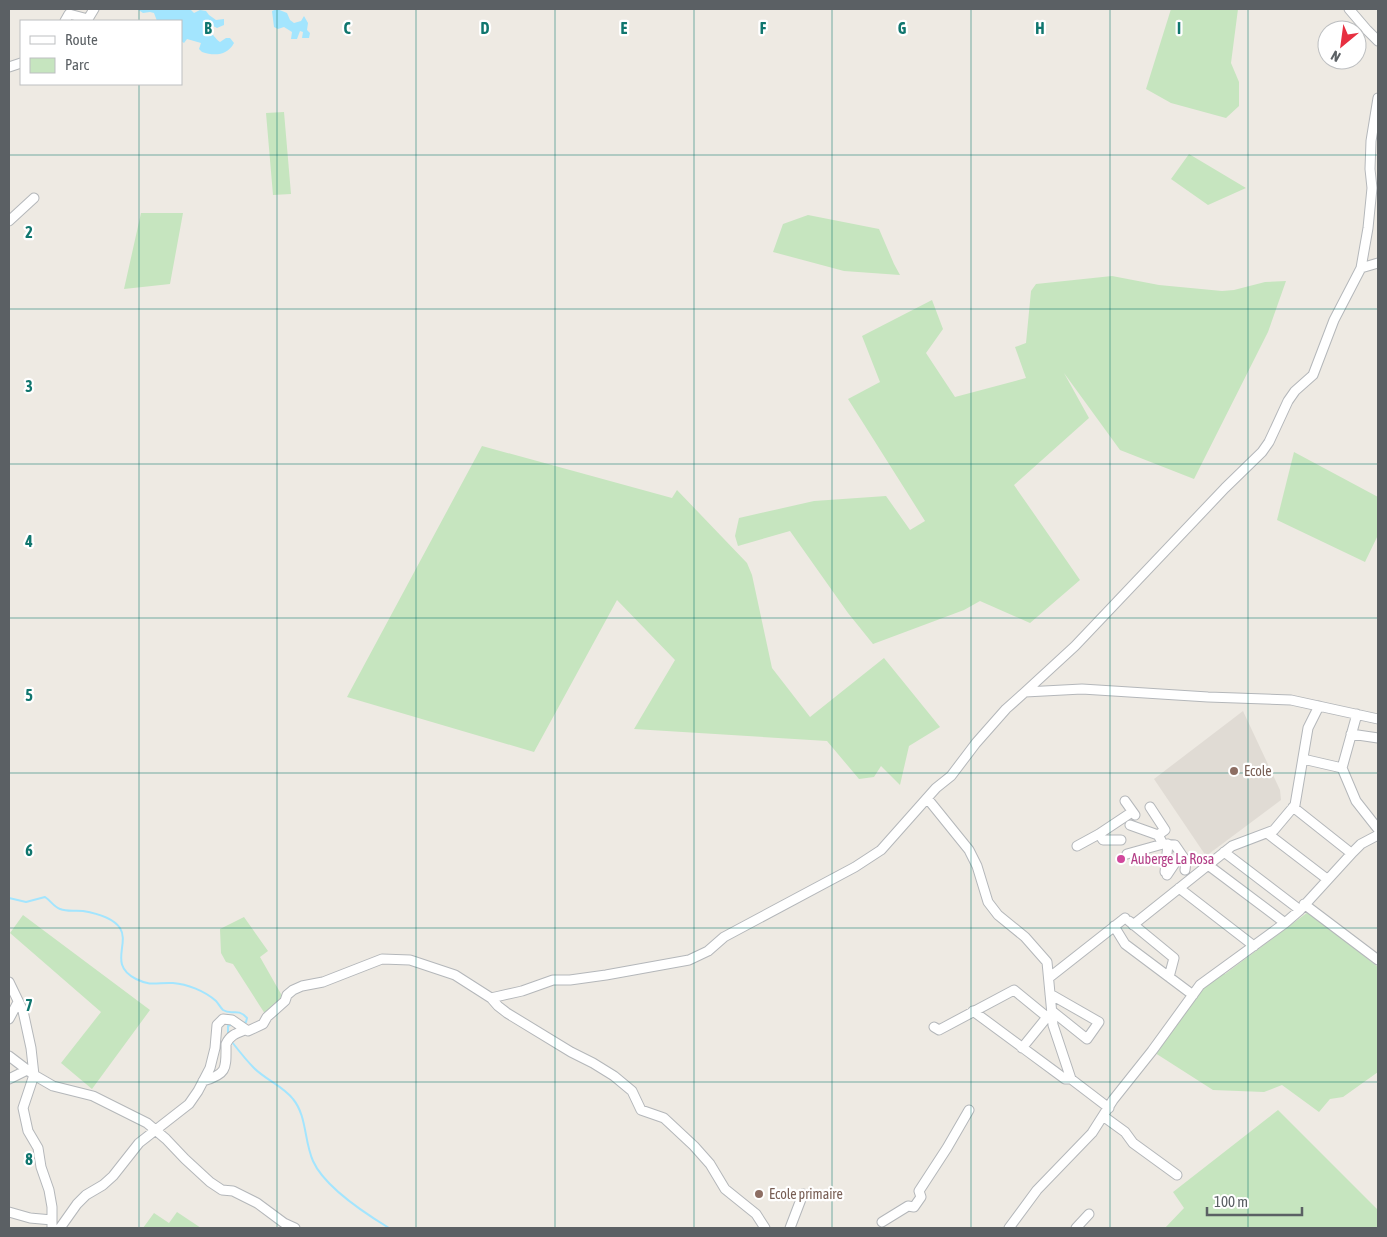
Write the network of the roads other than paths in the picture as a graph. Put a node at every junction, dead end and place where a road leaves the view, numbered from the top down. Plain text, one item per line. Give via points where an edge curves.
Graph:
1 (94, 9) edge
2 (1349, 9) edge
3 (66, 20) edge
4 (1378, 41) edge
5 (1378, 98) edge
6 (34, 198) dead end
7 (9, 221) edge
8 (1378, 263) edge
9 (1361, 268) junction
10 (1025, 692) junction
11 (1319, 706) junction
12 (1357, 714) junction
13 (1378, 718) edge
14 (1351, 734) junction
15 (1378, 738) edge
16 (1303, 759) junction
17 (1342, 768) junction
18 (926, 798) junction
19 (1150, 807) dead end
20 (1293, 807) junction
21 (1129, 808) dead end
22 (1130, 825) dead end
23 (1378, 828) edge
24 (1267, 833) junction
25 (1099, 834) junction
26 (1378, 834) edge
27 (1158, 835) junction
28 (1122, 840) dead end
29 (1166, 844) junction
30 (1077, 846) dead end
31 (1224, 852) junction
32 (1351, 853) junction
33 (1127, 854) dead end
34 (1181, 854) junction
35 (1208, 865) junction
36 (1185, 870) dead end
37 (1327, 879) junction
38 (1179, 888) junction
39 (1302, 907) junction
40 (1285, 923) junction
41 (1133, 925) junction
42 (1114, 926) junction
43 (1254, 946) junction
44 (1378, 960) edge
45 (1050, 977) junction
46 (1169, 977) junction
47 (9, 982) edge
48 (1050, 994) junction
49 (1193, 994) junction
50 (491, 998) junction
51 (18, 1002) junction
52 (973, 1011) junction
53 (1049, 1014) junction
54 (9, 1019) edge
55 (934, 1027) dead end
56 (245, 1030) junction
57 (1022, 1048) junction
58 (9, 1056) edge
59 (30, 1073) junction
60 (9, 1079) edge
61 (1071, 1079) junction
62 (203, 1081) junction
63 (969, 1110) dead end
64 (1106, 1112) junction
65 (154, 1130) junction
66 (1177, 1174) dead end
67 (802, 1194) dead end
68 (9, 1212) edge
69 (1089, 1214) dead end
70 (882, 1222) dead end
71 (52, 1224) edge
72 (60, 1228) edge
73 (295, 1228) edge
74 (765, 1228) edge
75 (790, 1228) edge
76 (1009, 1228) edge
77 (1076, 1228) edge

1 - 3 street via 88,19 69,14
2 - 4 street
5 - 9 street via 1371,141 1372,188
6 - 7 street
8 - 9 street
9 - 10 street via 1334,320 1313,374 1294,391 1262,452 1075,646
10 - 11 street via 1082,689 1291,700
10 - 18 street via 976,742 951,776
11 - 12 street
11 - 16 street via 1308,728
12 - 13 street
12 - 14 street
14 - 15 street
14 - 17 street
16 - 17 street
16 - 20 street
17 - 23 street via 1356,801
18 - 45 street via 969,850 988,902 1047,962
18 - 50 street via 871,858 724,938 702,955 606,975 553,980
19 - 27 street via 1165,830
20 - 24 street via 1274,830
20 - 32 street
21 - 25 street
22 - 27 street
24 - 31 street
24 - 37 street
25 - 28 street via 1103,840
25 - 30 street
26 - 32 street
27 - 29 street
29 - 33 street
29 - 34 street via 1175,845
29 - 34 street via 1169,873
31 - 35 street
31 - 39 street
32 - 37 street
34 - 36 street via 1186,860
35 - 38 street
35 - 40 street
37 - 39 street
38 - 41 street
38 - 43 street
39 - 40 street
39 - 44 street
40 - 43 street
41 - 42 street via 1124,918
41 - 46 street via 1174,958
42 - 45 street
42 - 46 street via 1125,944
43 - 49 street via 1200,984
45 - 48 street
46 - 49 street
47 - 51 street
48 - 53 street
48 - 53 street via 1099,1022 1087,1039
49 - 64 street
50 - 56 street via 455,975 436,968 410,960 382,959 293,990 263,1024
50 - 74 street via 508,1013 628,1087 641,1110 664,1118 694,1146 725,1189 756,1214
51 - 54 street
51 - 59 street via 31,1048
52 - 53 street via 1014,990
52 - 55 street via 939,1030
52 - 57 street
53 - 57 street
53 - 61 street
56 - 62 street via 228,1040 224,1070 218,1076
56 - 62 street via 227,1019 218,1026 214,1056
57 - 61 street via 1065,1079
58 - 59 street
59 - 60 street
59 - 65 street via 53,1086 93,1096
59 - 71 street via 23,1108 28,1130 38,1148
61 - 64 street
62 - 65 street via 188,1104
63 - 70 street via 919,1191 921,1197 914,1207 908,1206
64 - 66 street via 1133,1143
64 - 76 street via 1092,1133 1037,1190
65 - 72 street via 139,1143 113,1176 77,1204
65 - 73 street via 216,1186 257,1203
67 - 75 street
68 - 71 street
69 - 77 street

